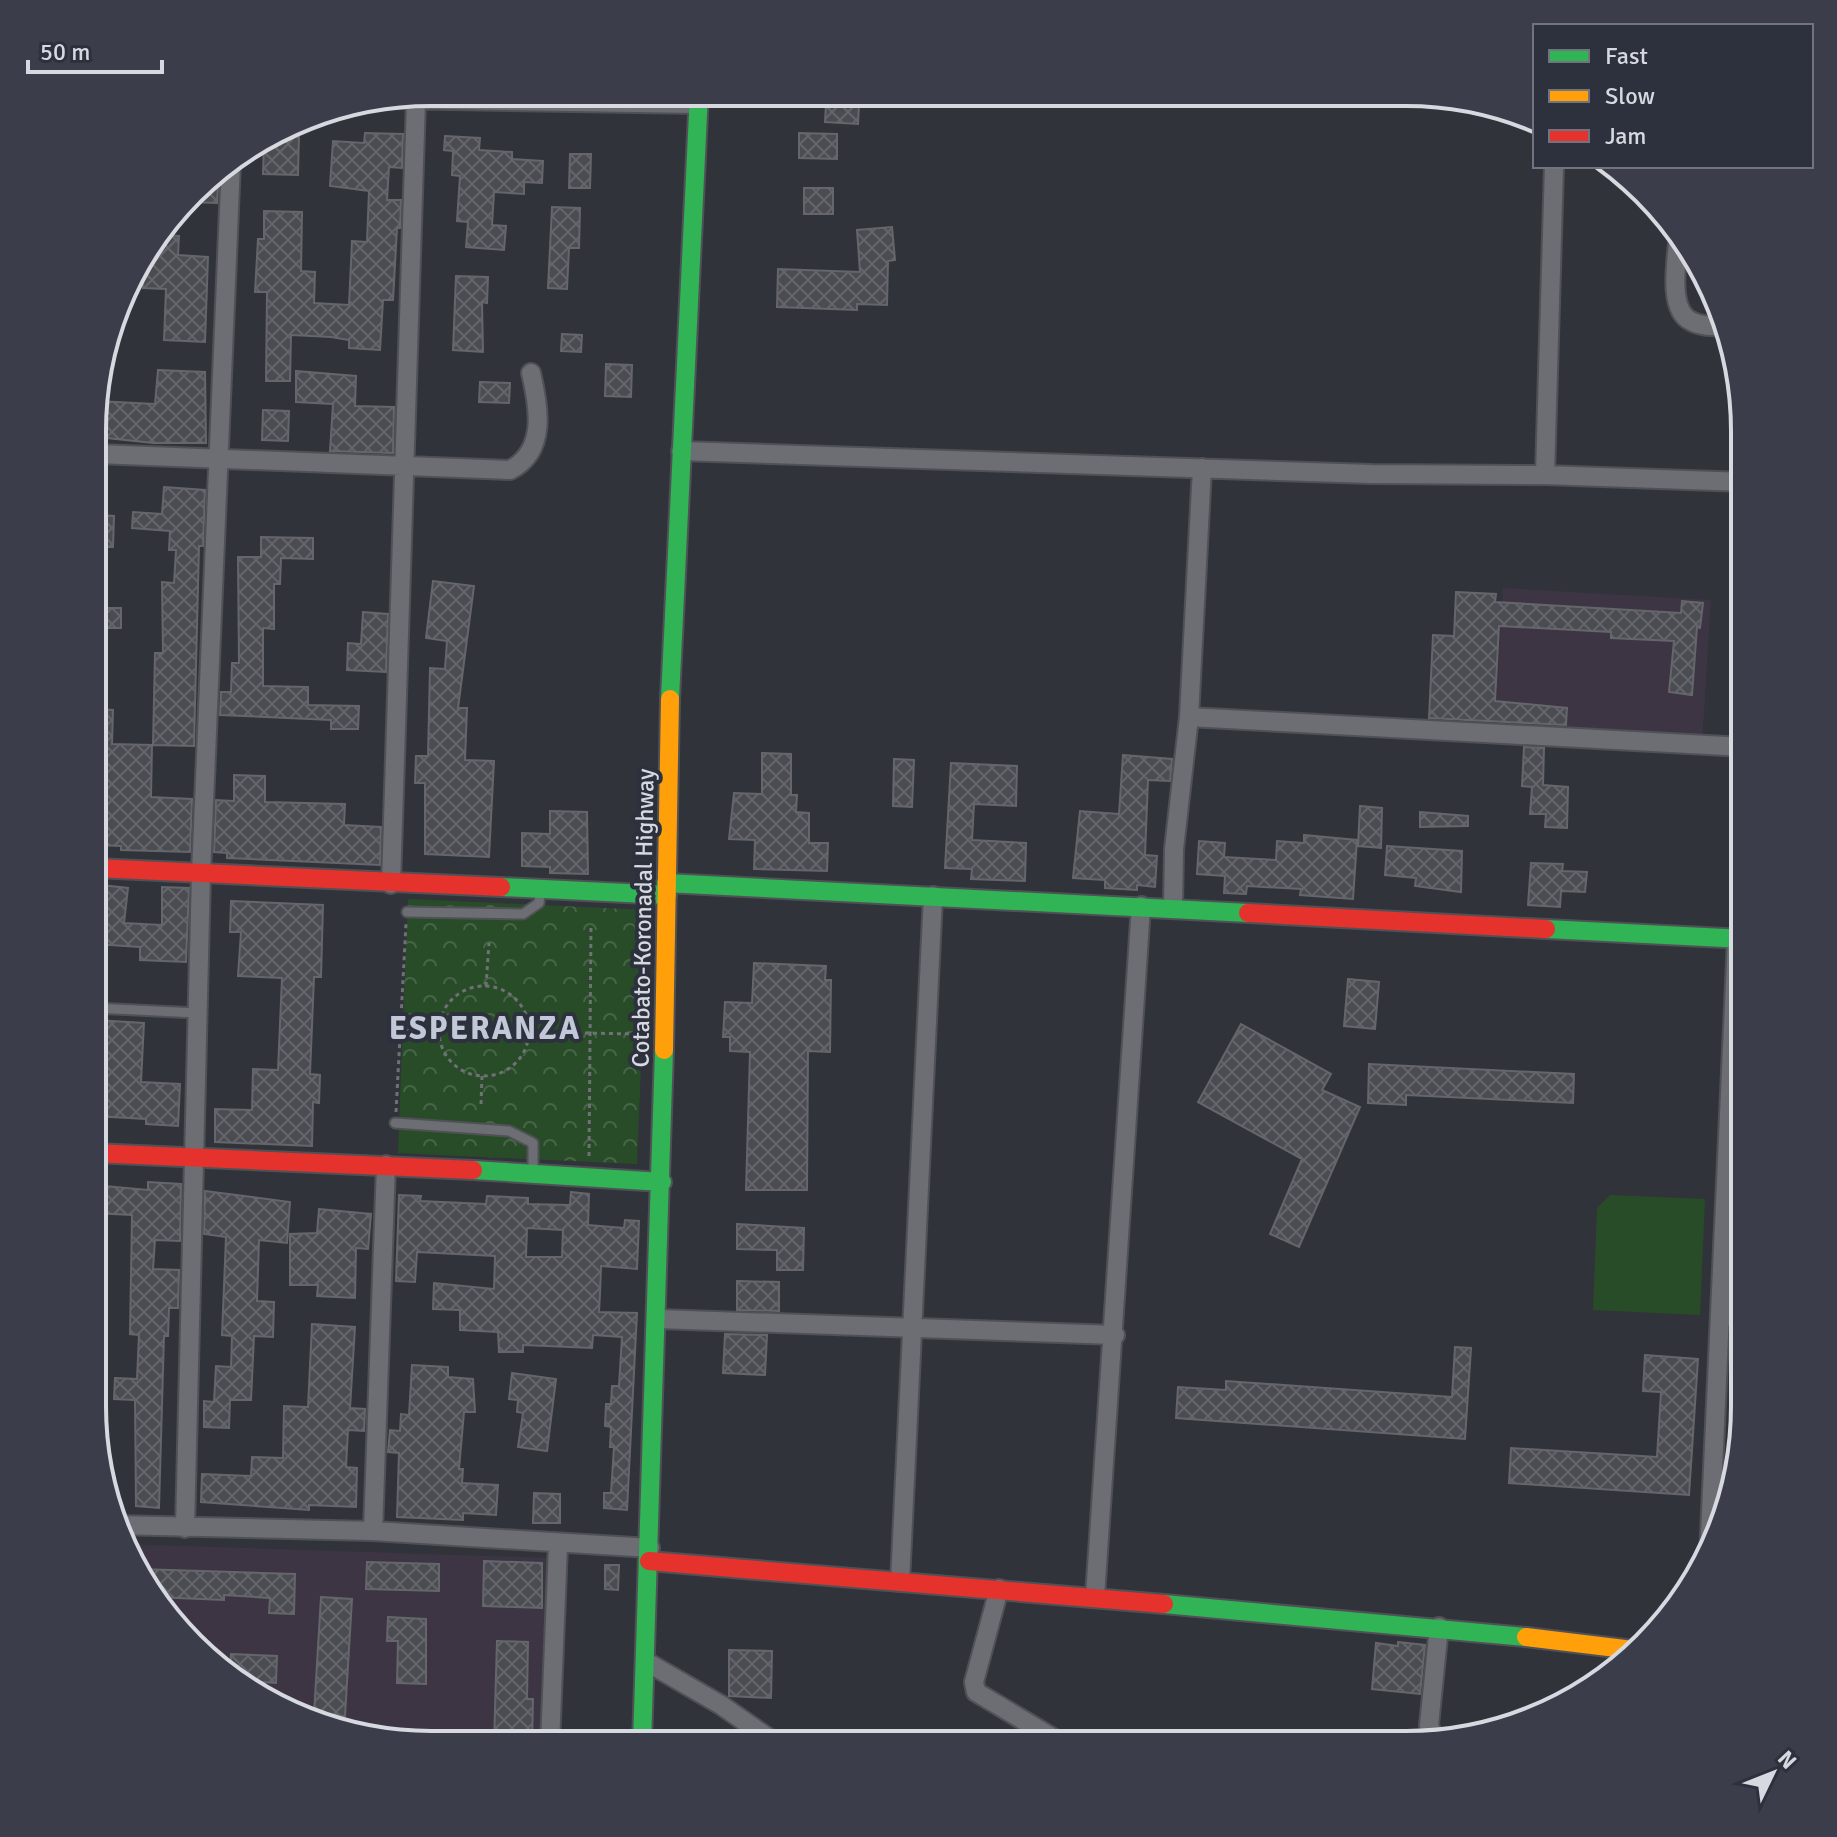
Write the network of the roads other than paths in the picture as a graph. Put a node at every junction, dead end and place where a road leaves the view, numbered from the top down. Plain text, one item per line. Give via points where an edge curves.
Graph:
1 (698, 106) edge
2 (416, 107) edge
3 (1554, 168) edge
4 (230, 175) edge
5 (1678, 254) edge
6 (1713, 325) edge
7 (531, 373) dead end
8 (681, 451) junction
9 (106, 454) edge
10 (216, 459) junction
11 (402, 467) junction
12 (1202, 468) junction
13 (1545, 475) junction
14 (1731, 482) edge
15 (1189, 717) junction
16 (1731, 746) edge
17 (106, 869) edge
18 (201, 874) junction
19 (391, 884) junction
20 (540, 888) junction
21 (666, 889) junction
22 (933, 896) junction
23 (1141, 906) junction
24 (1173, 908) junction
25 (407, 912) road end
26 (1731, 939) edge
27 (106, 1009) edge
28 (197, 1013) junction
29 (395, 1123) road end
30 (106, 1154) edge
31 (196, 1159) junction
32 (386, 1165) junction
33 (533, 1174) junction
34 (662, 1182) junction
35 (1731, 1199) edge
36 (1722, 1315) junction
37 (1731, 1316) edge
38 (659, 1319) junction
39 (911, 1327) junction
40 (1115, 1335) junction
41 (1711, 1517) edge
42 (129, 1526) edge
43 (185, 1528) junction
44 (373, 1531) junction
45 (558, 1545) junction
46 (649, 1555) junction
47 (900, 1582) junction
48 (999, 1589) junction
49 (1095, 1597) junction
50 (1439, 1627) junction
51 (1622, 1649) edge
52 (645, 1661) junction
53 (1431, 1730) edge
54 (551, 1731) edge
55 (642, 1731) edge
56 (758, 1731) edge
57 (1041, 1731) edge

1 - 8 main road, Cotabato-Koronadal Highway
2 - 11 street
3 - 13 street
4 - 10 street
5 - 6 street via 1681,312 1695,323
7 - 11 street via 540,416 521,465 492,472
8 - 12 street
8 - 21 main road, Cotabato-Koronadal Highway
9 - 10 street
10 - 11 street
10 - 18 street
11 - 19 street
12 - 13 street
12 - 15 street
13 - 14 street
15 - 16 street
15 - 24 street
17 - 18 main road
18 - 19 main road
18 - 28 street
19 - 20 main road
20 - 21 main road
20 - 25 lane via 539,903 523,914
21 - 22 main road
21 - 34 main road, Cotabato-Koronadal Highway
22 - 23 main road
22 - 39 street
23 - 24 main road
23 - 40 street
24 - 26 main road
27 - 28 lane
28 - 31 street
29 - 33 lane via 522,1135 533,1143
30 - 31 main road
31 - 32 main road
31 - 43 street
32 - 33 main road
32 - 44 street
33 - 34 main road
34 - 38 main road, Cotabato-Koronadal Highway
35 - 36 street
36 - 37 street
36 - 41 street
38 - 39 street
38 - 46 main road, Cotabato-Koronadal Highway
39 - 40 street
39 - 47 street
40 - 49 street
42 - 43 street
43 - 44 street
44 - 45 street
45 - 46 street
45 - 54 street
46 - 47 main road
46 - 52 main road, Cotabato-Koronadal Highway
47 - 48 main road
48 - 49 main road
48 - 57 street via 974,1682 976,1692
49 - 50 main road
50 - 51 main road
50 - 53 street
52 - 55 main road, Cotabato-Koronadal Highway
52 - 56 street

